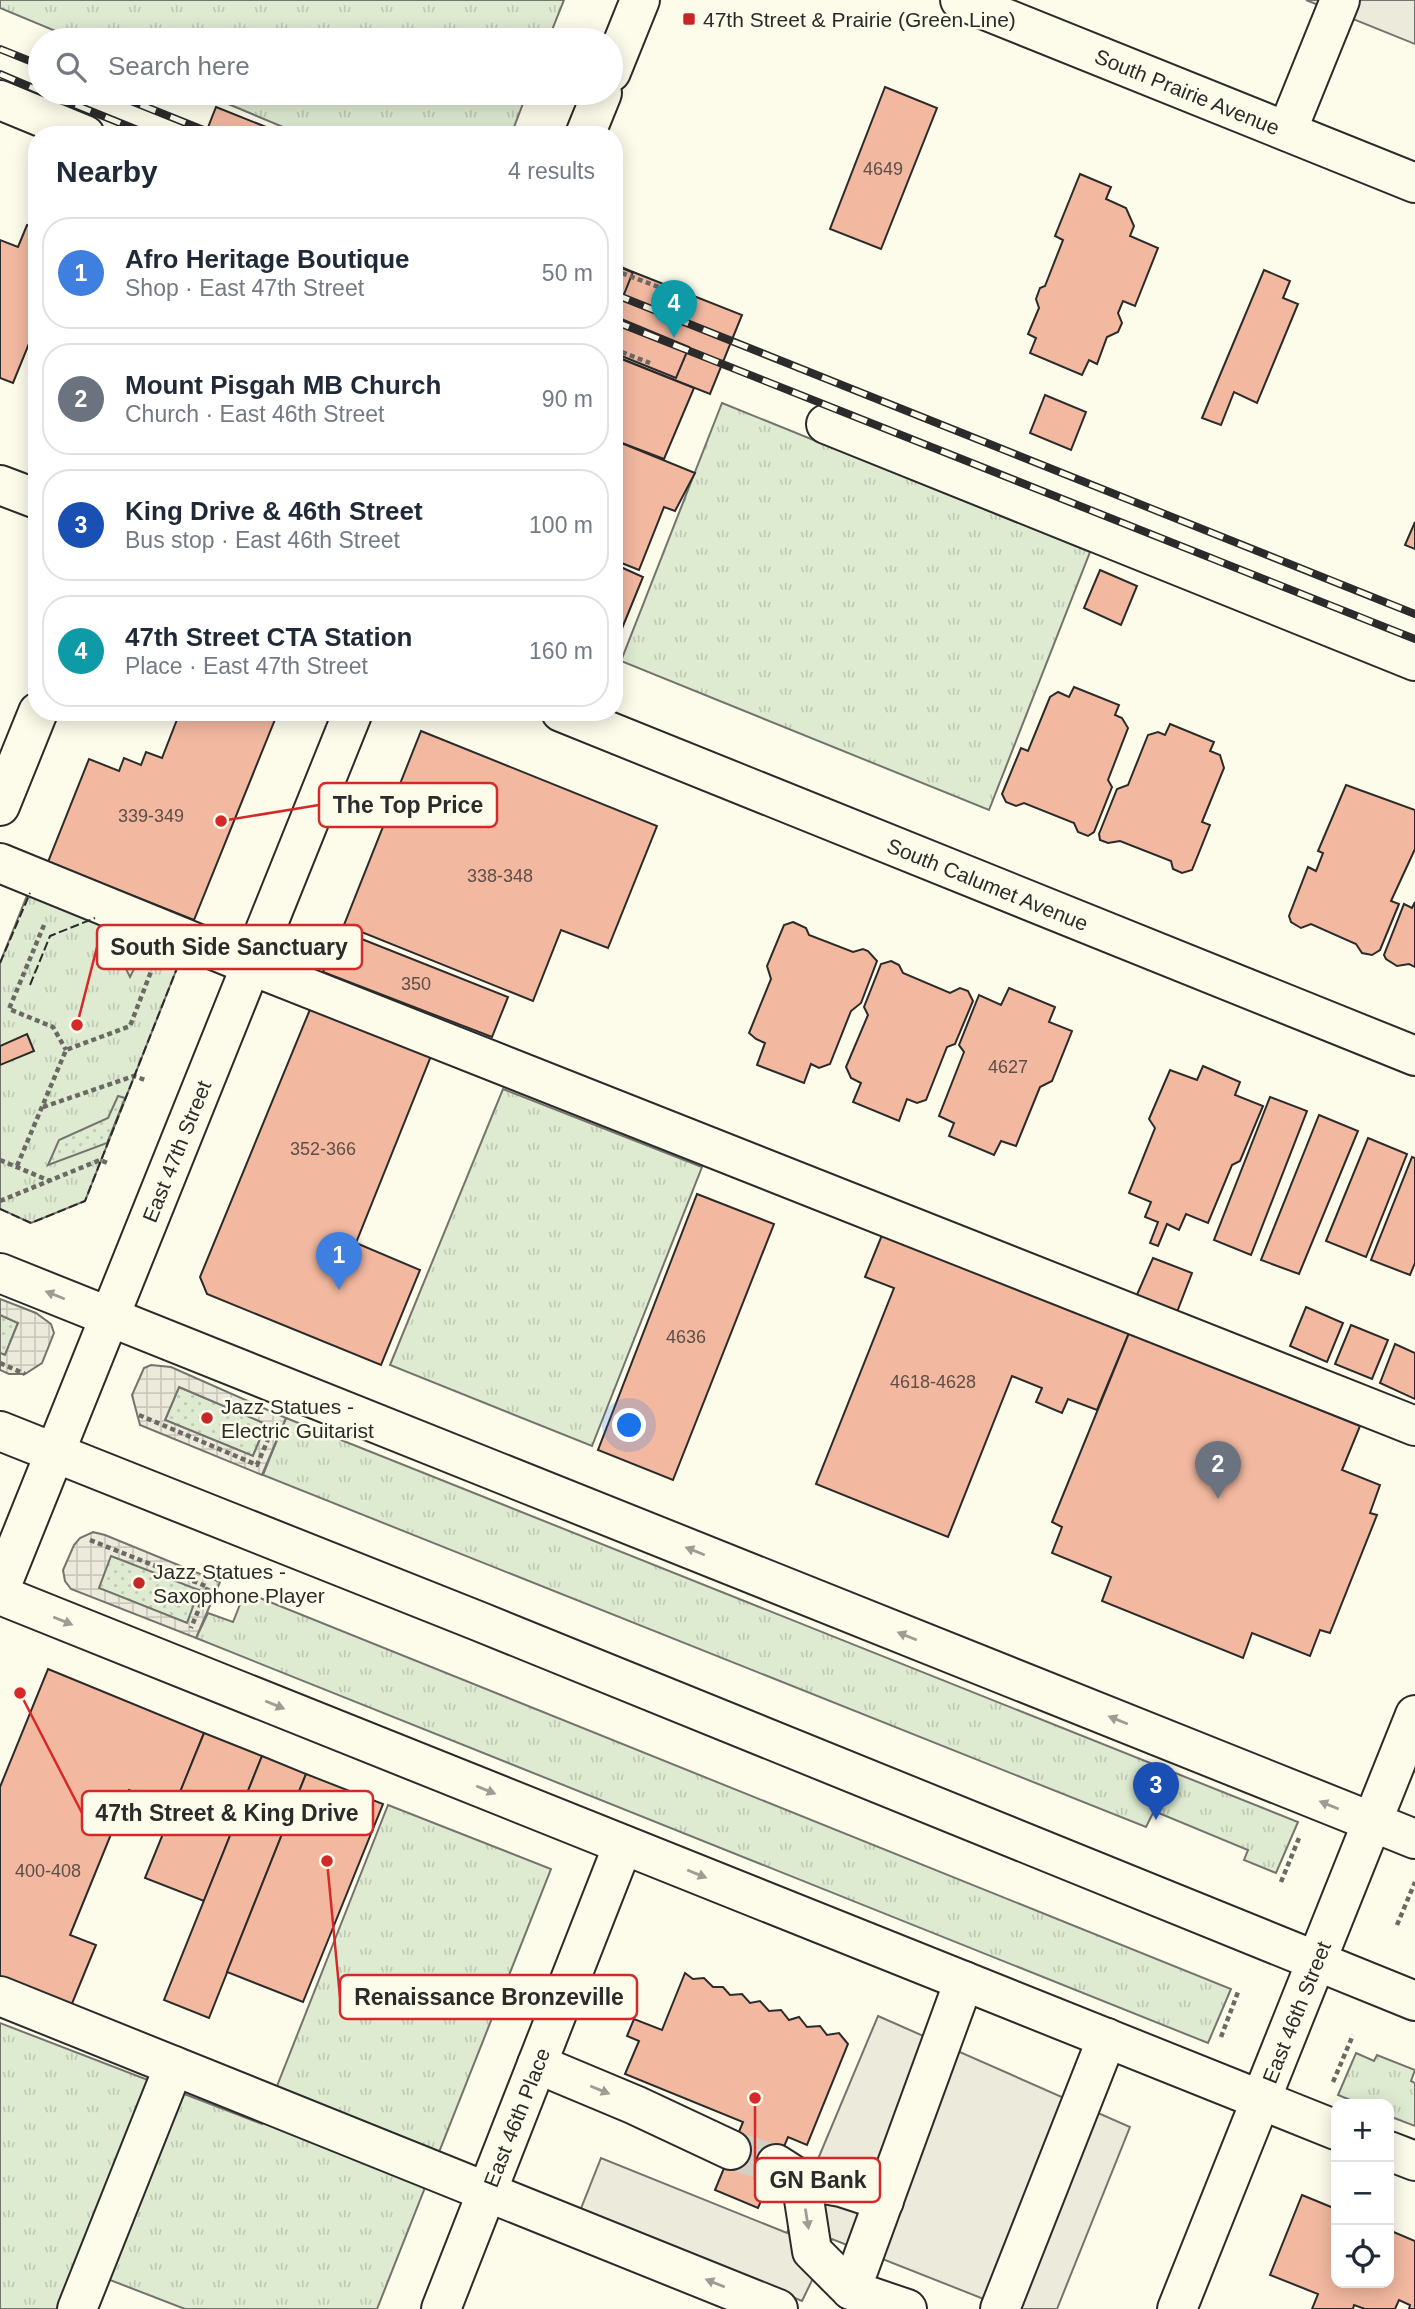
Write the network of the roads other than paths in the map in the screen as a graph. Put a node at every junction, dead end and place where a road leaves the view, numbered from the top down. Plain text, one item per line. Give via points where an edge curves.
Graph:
1 (640, 0) edge
2 (1340, 0) edge
3 (968, 1) edge
4 (623, 42) edge
5 (0, 100) edge
6 (597, 105) edge
7 (63, 126) edge
8 (589, 126) edge
9 (1287, 131) junction
10 (1415, 183) edge
11 (825, 425) dead end
12 (0, 485) edge
13 (28, 496) edge
14 (1415, 661) edge
15 (34, 721) edge
16 (349, 721) edge
17 (583, 721) edge
18 (0, 806) edge
19 (0, 863) edge
20 (250, 965) junction
21 (1415, 1056) edge
22 (0, 1273) edge
23 (109, 1317) junction
24 (1415, 1426) edge
25 (0, 1431) edge
26 (55, 1452) junction
27 (0, 1590) edge
28 (0, 1595) edge
29 (1415, 1715) edge
30 (1372, 1822) junction
31 (1415, 1839) edge
32 (624, 1845) junction
33 (1316, 1961) junction
34 (964, 1981) junction
35 (0, 1996) edge
36 (1415, 2001) edge
37 (1107, 2038) junction
38 (537, 2064) junction
39 (174, 2066) junction
40 (1261, 2100) junction
41 (1331, 2128) edge
42 (732, 2150) tunnel mouth
43 (1394, 2153) edge
44 (1415, 2161) edge
45 (487, 2191) junction
46 (884, 2201) junction
47 (851, 2290) junction
48 (77, 2309) edge
49 (440, 2309) edge
50 (778, 2309) edge
51 (906, 2309) edge
52 (1000, 2309) edge
53 (1177, 2309) edge

1 - 4 street
2 - 9 street
3 - 9 street, South Prairie Avenue
5 - 7 street
6 - 8 street
9 - 10 street, South Prairie Avenue
11 - 14 street
12 - 13 street
15 - 18 street
16 - 20 street, East 47th Street
17 - 21 street, South Calumet Avenue
19 - 20 street
20 - 23 street, East 47th Street
20 - 24 street
23 -> 22 street
23 - 26 street, East 47th Street
30 -> 23 street
25 - 26 street
26 - 27 street, East 47th Street
26 - 33 street
28 -> 32 street
29 - 30 street, East 46th Street
30 - 31 street
30 - 33 street, East 46th Street
32 -> 34 street
32 - 38 street, East 46th Place
33 - 36 street
33 - 40 street, East 46th Street
34 - 37 street
34 - 46 street
35 - 39 street
37 - 40 street
37 - 52 street
38 -> 42 street
38 - 45 street, East 46th Place
39 - 45 street
39 - 48 street
40 - 41 street
40 - 53 street, East 46th Street
43 - 44 street
45 - 49 street, East 46th Place
50 -> 45 street
46 - 47 street
46 -> 47 street via 788,2172 812,2251
47 - 51 street

